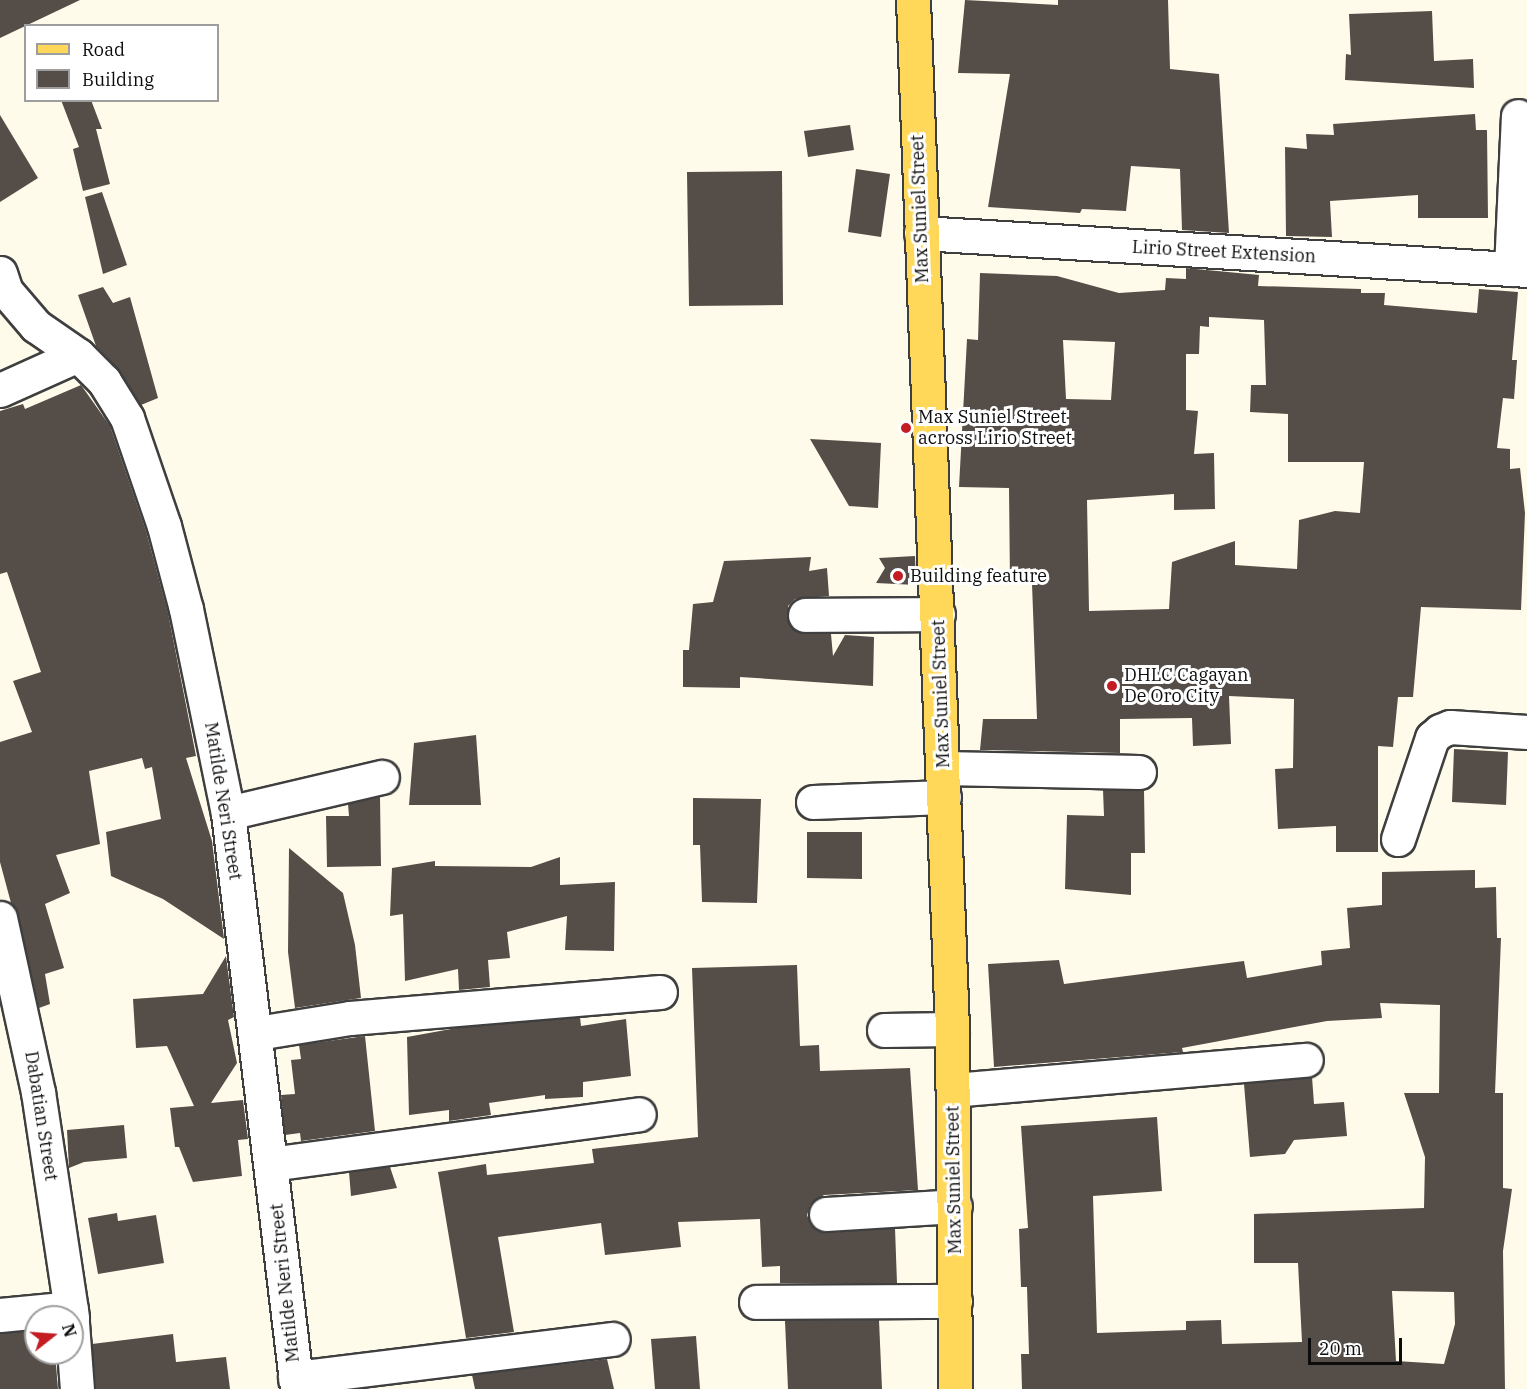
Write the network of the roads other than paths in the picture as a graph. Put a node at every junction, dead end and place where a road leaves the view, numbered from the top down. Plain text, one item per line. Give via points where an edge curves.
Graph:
1 (913, 0) edge
2 (1518, 116) dead end
3 (921, 233) junction
4 (1519, 270) edge
5 (0, 273) edge
6 (78, 355) junction
7 (0, 390) edge
8 (938, 614) junction
9 (805, 615) dead end
10 (1527, 732) edge
11 (1139, 772) dead end
12 (382, 777) dead end
13 (944, 782) junction
14 (813, 802) dead end
15 (228, 813) junction
16 (1398, 839) dead end
17 (0, 918) edge
18 (660, 993) dead end
19 (884, 1029) dead end
20 (952, 1029) junction
21 (257, 1033) junction
22 (1306, 1060) dead end
23 (953, 1090) junction
24 (639, 1114) dead end
25 (271, 1164) junction
26 (955, 1206) junction
27 (826, 1214) dead end
28 (955, 1301) junction
29 (756, 1302) dead end
30 (69, 1305) edge
31 (0, 1315) edge
32 (24, 1315) edge
33 (613, 1339) dead end
34 (75, 1365) edge
35 (296, 1383) edge
36 (77, 1389) edge
37 (955, 1389) edge

1 - 3 main road, Max Suniel Street
2 - 4 street
3 - 4 street, Lirio Street Extension
3 - 8 main road, Max Suniel Street
5 - 6 street, Matilde Neri Street via 6,291 36,326
6 - 7 street
6 - 15 street, Matilde Neri Street via 104,381 127,418 164,526 186,609
8 - 9 street
8 - 13 main road, Max Suniel Street
10 - 16 street via 1450,727 1440,731 1432,738
11 - 13 street
12 - 15 street
13 - 14 street
13 - 20 main road, Max Suniel Street
15 - 21 street, Matilde Neri Street
17 - 30 street, Dabatian Street via 38,1092
18 - 21 street via 350,1018
19 - 20 street
20 - 23 main road, Max Suniel Street
21 - 25 street, Matilde Neri Street
22 - 23 street
23 - 26 main road, Max Suniel Street
24 - 25 street
25 - 35 street, Matilde Neri Street
26 - 27 street
26 - 28 main road, Max Suniel Street
28 - 29 street
28 - 37 main road, Max Suniel Street
31 - 32 street
33 - 35 street
34 - 36 street, Dabatian Street

